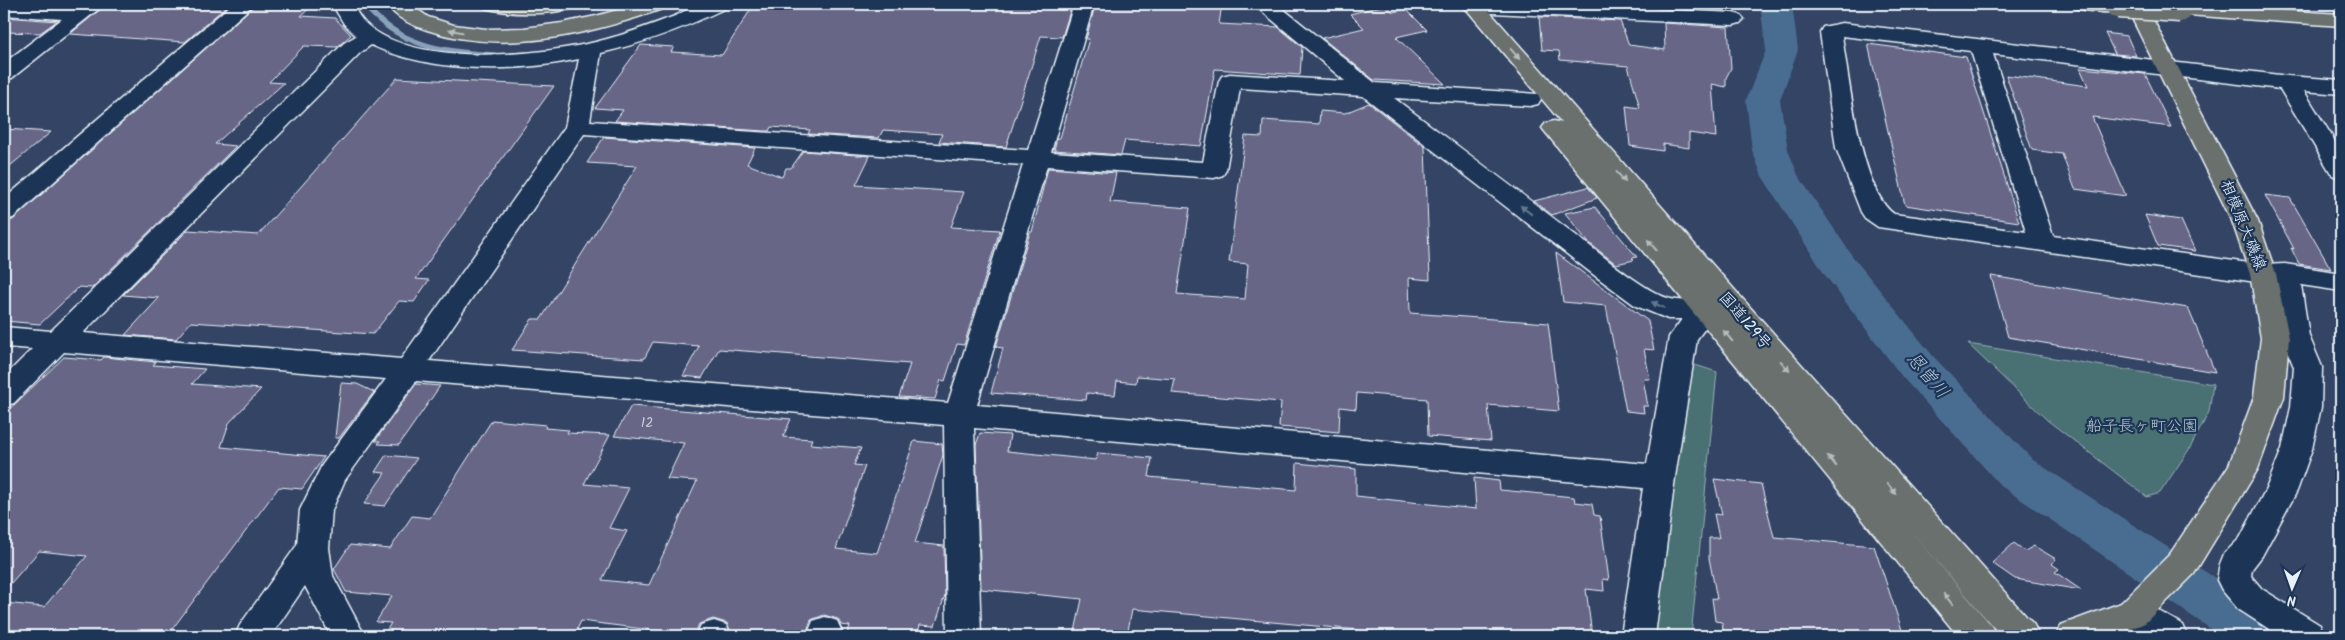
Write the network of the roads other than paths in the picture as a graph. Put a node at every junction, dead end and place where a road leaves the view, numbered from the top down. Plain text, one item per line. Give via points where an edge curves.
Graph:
1 (244, 4) edge
2 (342, 4) edge
3 (397, 4) edge
4 (432, 4) edge
5 (492, 4) edge
6 (567, 4) edge
7 (620, 4) edge
8 (658, 4) edge
9 (719, 4) edge
10 (1084, 4) edge
11 (1265, 4) edge
12 (1466, 4) edge
13 (2083, 4) edge
14 (2096, 4) edge
15 (2127, 5) edge
16 (4, 9) edge
17 (88, 9) edge
18 (1733, 19) dead end
19 (2341, 20) edge
20 (371, 36) junction
21 (1980, 46) junction
22 (591, 50) junction
23 (2169, 68) junction
24 (4, 73) edge
25 (2288, 83) junction
26 (2341, 87) edge
27 (1368, 88) junction
28 (1530, 99) junction
29 (576, 127) junction
30 (1037, 158) junction
31 (2341, 170) edge
32 (4, 212) edge
33 (2042, 242) junction
34 (2274, 274) junction
35 (2341, 282) edge
36 (1718, 306) junction
37 (4, 336) edge
38 (57, 341) junction
39 (409, 369) junction
40 (4, 395) edge
41 (959, 415) junction
42 (1660, 477) junction
43 (312, 548) junction
44 (2133, 619) edge
45 (252, 636) edge
46 (348, 636) edge
47 (964, 636) edge
48 (1638, 636) edge
49 (1979, 636) edge
50 (2022, 636) edge
51 (2074, 636) edge
52 (2171, 636) edge
53 (2308, 636) edge

1 - 32 street
2 - 20 street via 352,22
8 -> 3 main road via 588,26 514,35 474,34 438,27
4 - 7 main road via 463,16 511,23 554,20
5 - 6 main road via 522,7
9 - 22 street via 681,22
10 - 30 street
11 - 27 street
12 - 18 street
12 - 28 main road, 国道129号
12 -> 36 main road, 国道129号
13 - 15 main road
14 - 15 main road
15 - 19 main road, bridge
15 - 23 main road, 相模原大磯線
16 - 17 street
17 - 24 street
20 - 22 street via 405,51 452,61 541,59
20 - 38 street via 352,48
21 - 23 street
21 - 33 street
21 - 33 street via 1842,29 1831,32 1848,148 1874,212 1887,221
22 - 29 street
23 - 25 street
23 - 34 main road, 相模原大磯線
25 - 26 street
25 - 31 street
27 - 28 street
27 - 30 street via 1230,81 1214,170
36 -> 27 street via 1668,310 1646,299
36 -> 28 main road, 国道129号
29 - 30 street
29 - 39 street
30 - 41 street
33 - 34 street
34 - 35 street
34 - 44 main road, 相模原大磯線 via 2275,338 2269,397 2243,469 2182,564
34 - 53 street via 2293,313 2295,336 2308,366 2306,407 2297,449 2282,491 2251,547 2236,564 2234,580 2250,599
36 - 42 street via 1683,338
49 -> 36 main road, 国道129号
36 -> 50 main road, 国道129号
37 - 38 street
38 - 39 street
38 - 40 street
39 - 41 street
39 - 43 street via 333,474 316,510
41 - 42 street
41 - 47 street
42 - 48 street
43 - 45 street
43 - 46 street via 317,577
44 - 51 main road
44 - 52 street

